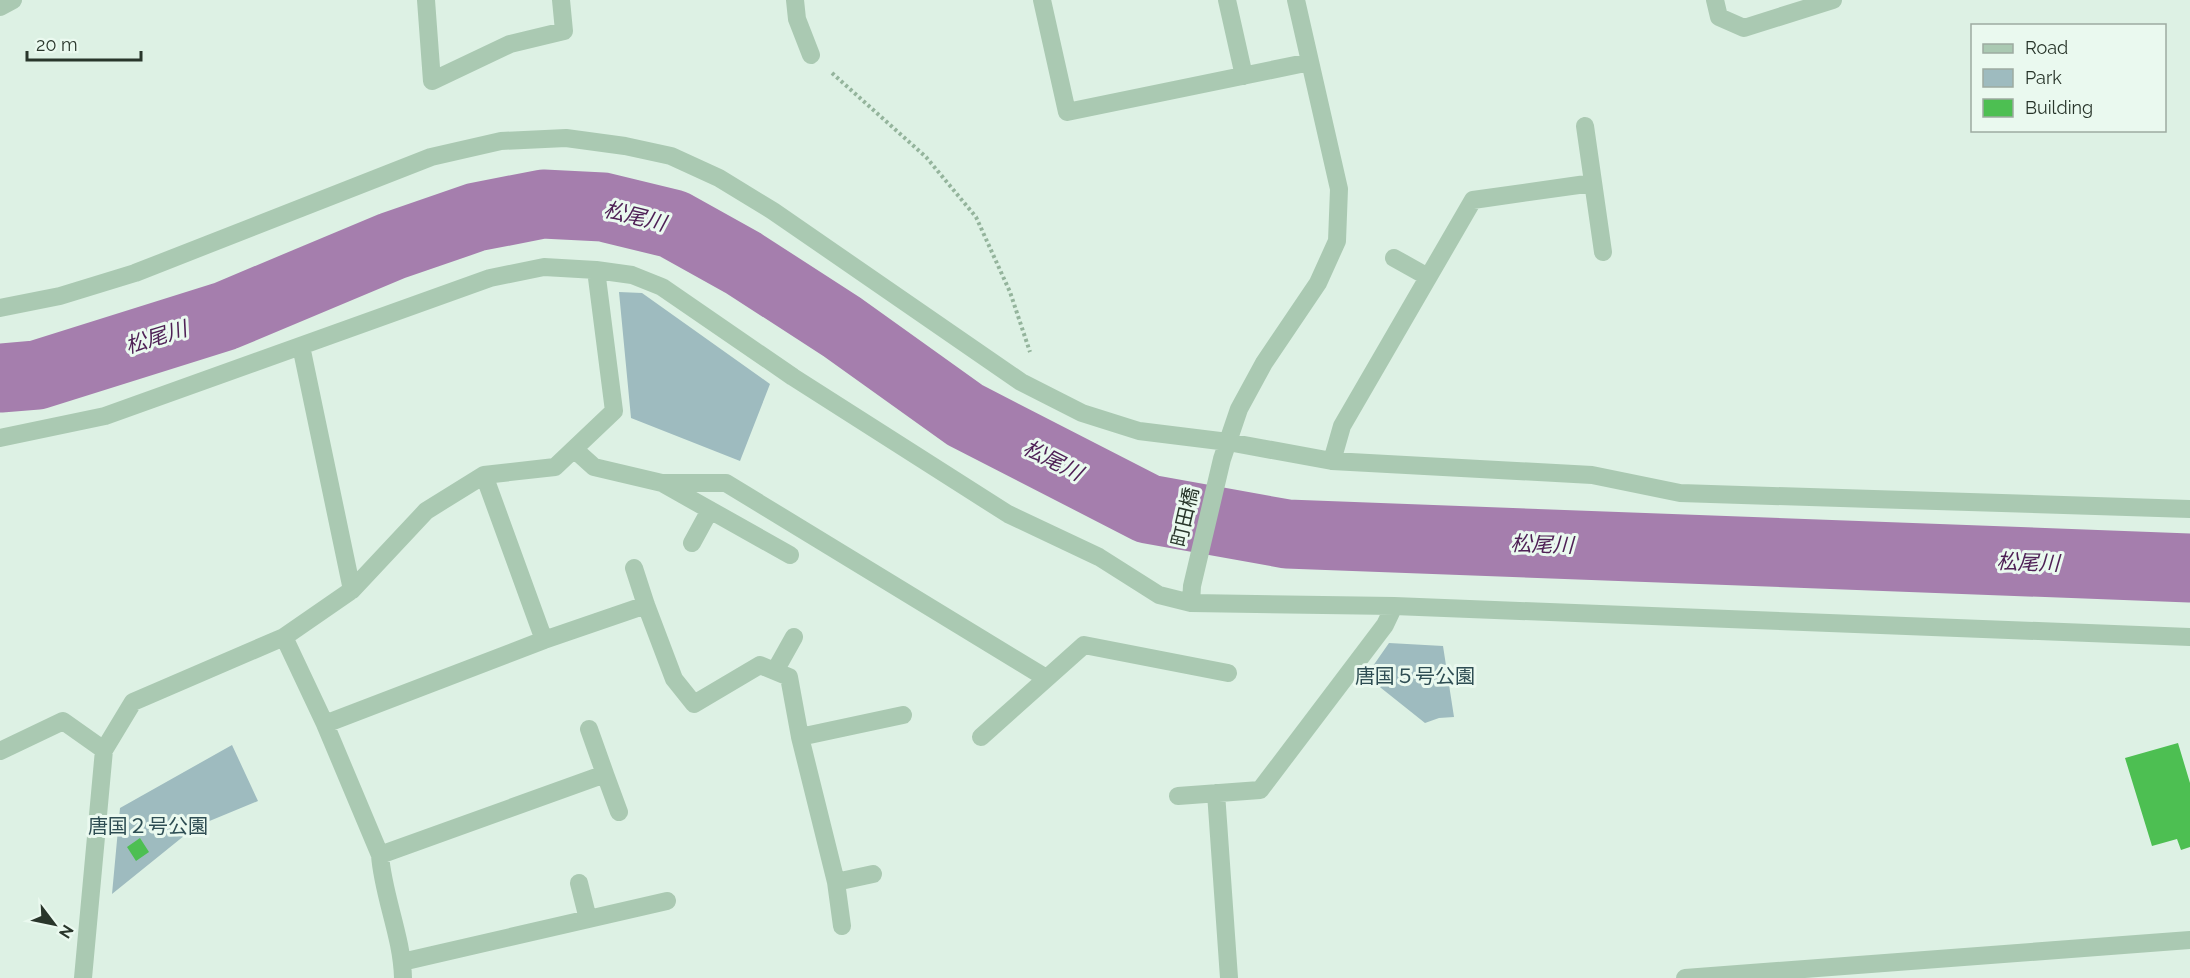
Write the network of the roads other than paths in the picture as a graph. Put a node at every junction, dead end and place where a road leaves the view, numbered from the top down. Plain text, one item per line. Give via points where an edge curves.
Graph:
1 (13, 0) edge
2 (426, 0) edge
3 (561, 0) edge
4 (795, 0) edge
5 (1042, 0) edge
6 (1227, 0) edge
7 (1296, 0) edge
8 (1715, 0) edge
9 (1833, 0) edge
10 (0, 7) edge
11 (811, 55) road end
12 (1310, 62) junction
13 (1244, 76) junction
14 (1585, 126) dead end
15 (1593, 183) junction
16 (1604, 252) dead end
17 (1394, 258) dead end
18 (596, 270) junction
19 (1428, 277) junction
20 (0, 308) edge
21 (301, 346) junction
22 (0, 438) edge
23 (574, 449) junction
24 (1225, 450) junction
25 (1332, 461) junction
26 (484, 475) junction
27 (662, 483) junction
28 (2190, 509) edge
29 (710, 510) junction
30 (692, 543) dead end
31 (790, 555) dead end
32 (634, 568) dead end
33 (352, 590) junction
34 (1192, 594) junction
35 (646, 605) junction
36 (1394, 606) junction
37 (284, 637) junction
38 (794, 637) dead end
39 (2190, 638) edge
40 (544, 640) junction
41 (775, 671) junction
42 (1228, 673) dead end
43 (1046, 678) junction
44 (903, 715) dead end
45 (325, 724) junction
46 (589, 729) dead end
47 (800, 737) junction
48 (981, 737) dead end
49 (104, 750) junction
50 (0, 751) edge
51 (605, 774) junction
52 (1216, 793) junction
53 (1178, 796) dead end
54 (619, 812) dead end
55 (380, 855) junction
56 (873, 874) dead end
57 (836, 882) junction
58 (579, 883) dead end
59 (667, 901) dead end
60 (588, 919) junction
61 (842, 926) dead end
62 (2190, 940) edge
63 (403, 970) edge
64 (1869, 971) edge
65 (83, 978) edge
66 (1229, 978) edge
67 (1684, 978) edge

1 - 10 street
2 - 3 street via 432,81 510,44 564,32
4 - 11 street via 797,19
5 - 13 street via 1067,112
6 - 13 street
7 - 12 street, 町田橋
8 - 9 street via 1719,17 1744,28
12 - 13 street
12 - 24 street, 町田橋 via 1339,189 1337,241 1318,283 1244,399
14 - 15 street
15 - 16 street
15 - 19 street via 1473,200
17 - 19 street
18 - 21 street via 544,267 490,278
18 - 23 street via 614,411
18 - 34 street via 632,275 662,288 793,377 1008,513 1100,557 1159,595
19 - 25 street via 1342,426
20 - 24 street via 60,296 135,273 431,156 501,141 566,138 671,156 718,178 1021,382 1082,413 1138,431
21 - 22 street via 105,416
21 - 33 street
23 - 26 street via 555,467
23 - 27 street via 594,467
24 - 25 street
24 - 34 street, 町田橋
25 - 28 street via 1592,475 1680,493
26 - 33 street via 426,511
26 - 40 street
27 - 29 street
27 - 43 street via 726,483
29 - 30 street
29 - 31 street
32 - 35 street
33 - 37 street
34 - 36 street
35 - 40 street
35 - 41 street via 674,679 694,704 760,665
36 - 39 street
36 - 52 street via 1385,625 1260,790
37 - 45 street
37 - 49 street via 133,702
38 - 41 street
40 - 45 street
41 - 47 street via 789,677
42 - 43 street via 1084,645
43 - 48 street
44 - 47 street
45 - 55 street
46 - 51 street
47 - 57 street
49 - 50 street via 63,721
49 - 65 street
51 - 54 street
51 - 55 street
52 - 53 street
52 - 66 street
55 - 63 street
56 - 57 street
57 - 61 street
58 - 60 street
59 - 60 street
60 - 63 street
62 - 64 street
64 - 67 street

